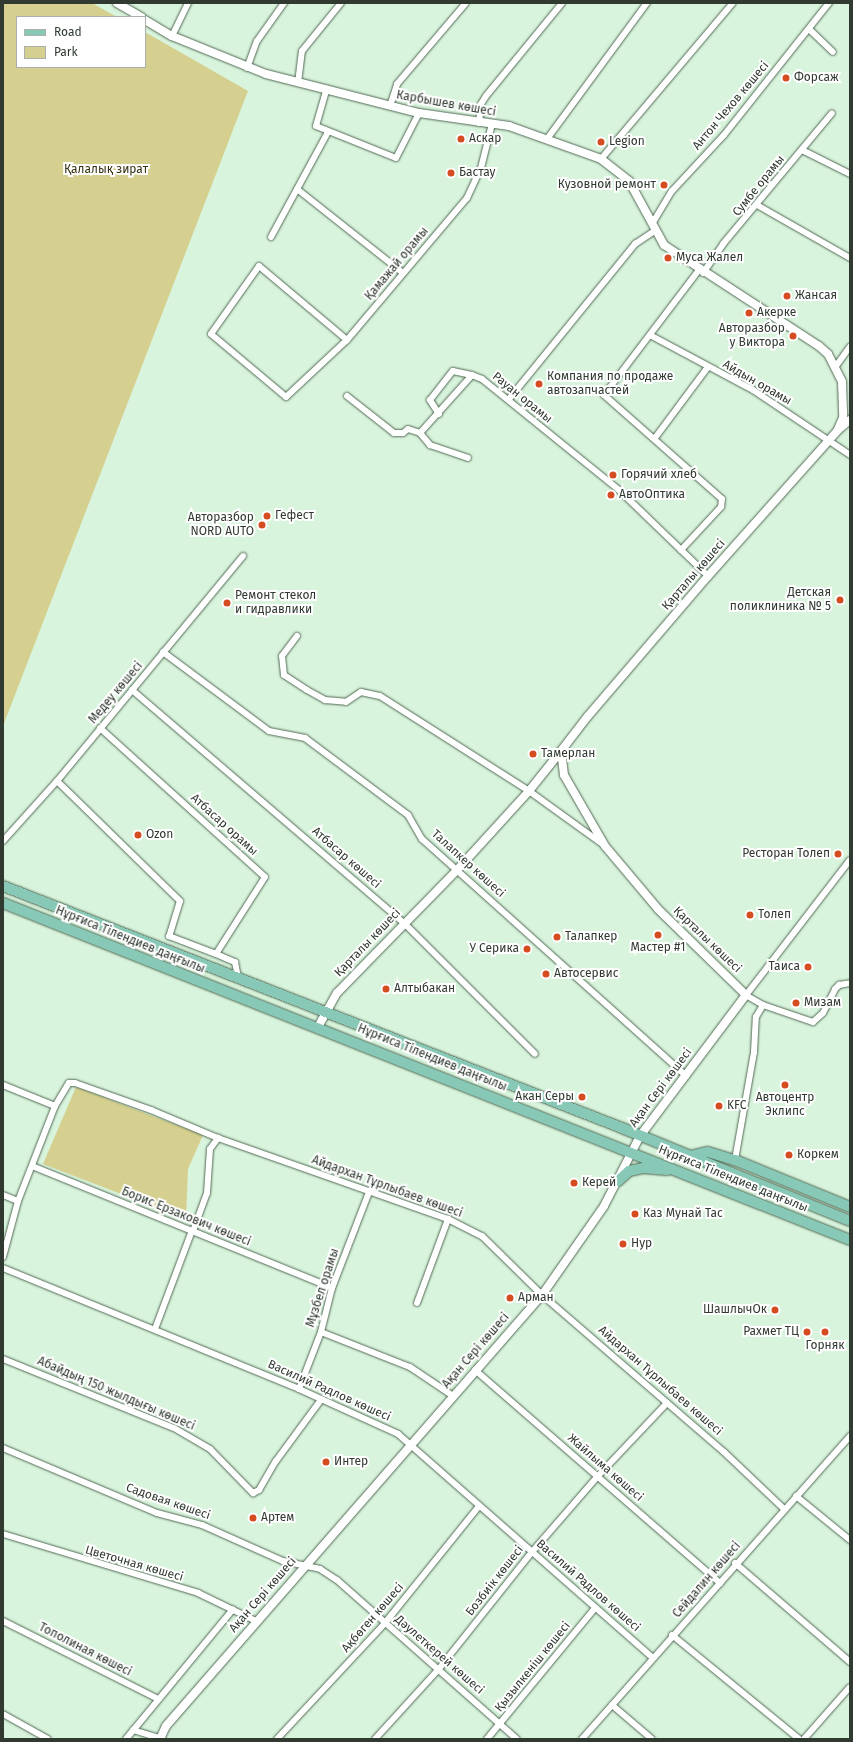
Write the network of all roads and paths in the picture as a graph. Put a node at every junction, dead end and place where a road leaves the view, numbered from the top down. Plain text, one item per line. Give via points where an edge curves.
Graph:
1 (117, 3) edge
2 (188, 3) edge
3 (284, 3) edge
4 (341, 3) edge
5 (466, 3) edge
6 (562, 3) edge
7 (647, 3) edge
8 (733, 3) edge
9 (829, 3) edge
10 (139, 16) edge
11 (146, 21) edge
12 (809, 29) junction
13 (172, 36) junction
14 (834, 52) dead end
15 (247, 68) junction
16 (298, 83) junction
17 (326, 91) junction
18 (390, 106) junction
19 (419, 113) junction
20 (832, 113) dead end
21 (479, 123) junction
22 (492, 124) junction
23 (328, 132) junction
24 (547, 139) junction
25 (802, 150) junction
26 (601, 159) junction
27 (850, 174) edge
28 (297, 189) junction
29 (757, 205) junction
30 (653, 228) junction
31 (271, 237) dead end
32 (850, 258) edge
33 (701, 272) junction
34 (403, 273) junction
35 (650, 335) junction
36 (347, 340) junction
37 (850, 347) edge
38 (836, 366) junction
39 (708, 367) junction
40 (472, 375) junction
41 (347, 396) dead end
42 (509, 399) junction
43 (439, 414) junction
44 (850, 420) edge
45 (838, 430) junction
46 (420, 433) junction
47 (655, 438) junction
48 (830, 440) junction
49 (850, 455) edge
50 (468, 458) dead end
51 (681, 550) junction
52 (243, 556) dead end
53 (708, 576) junction
54 (297, 636) dead end
55 (163, 652) junction
56 (132, 690) junction
57 (100, 728) junction
58 (561, 751) junction
59 (57, 781) junction
60 (530, 791) junction
61 (3, 841) edge
62 (605, 846) junction
63 (850, 860) edge
64 (458, 869) junction
65 (3, 886) edge
66 (3, 903) edge
67 (404, 923) junction
68 (216, 954) junction
69 (238, 978) junction
70 (850, 983) edge
71 (746, 995) junction
72 (763, 1005) junction
73 (325, 1012) junction
74 (318, 1028) junction
75 (535, 1054) dead end
76 (686, 1076) junction
77 (3, 1085) edge
78 (55, 1106) junction
79 (640, 1136) junction
80 (218, 1138) junction
81 (631, 1152) junction
82 (690, 1156) junction
83 (734, 1160) junction
84 (32, 1166) junction
85 (754, 1168) junction
86 (681, 1171) junction
87 (618, 1181) junction
88 (776, 1191) junction
89 (369, 1192) junction
90 (3, 1195) edge
91 (18, 1201) junction
92 (850, 1207) edge
93 (448, 1219) junction
94 (850, 1221) edge
95 (192, 1232) junction
96 (850, 1240) edge
97 (3, 1257) edge
98 (3, 1268) edge
99 (332, 1288) junction
100 (542, 1295) junction
101 (417, 1303) dead end
102 (155, 1329) junction
103 (321, 1332) junction
104 (3, 1359) edge
105 (475, 1370) junction
106 (299, 1390) junction
107 (453, 1396) junction
108 (320, 1401) junction
109 (667, 1403) junction
110 (850, 1436) edge
111 (410, 1446) junction
112 (3, 1448) edge
113 (597, 1477) junction
114 (796, 1496) junction
115 (479, 1506) junction
116 (784, 1509) junction
117 (3, 1534) edge
118 (850, 1540) edge
119 (532, 1552) junction
120 (735, 1564) junction
121 (303, 1567) junction
122 (720, 1583) junction
123 (595, 1608) junction
124 (233, 1609) junction
125 (3, 1621) edge
126 (256, 1621) junction
127 (385, 1623) junction
128 (672, 1635) junction
129 (653, 1658) junction
130 (850, 1662) edge
131 (438, 1670) junction
132 (850, 1687) edge
133 (158, 1699) junction
134 (612, 1705) junction
135 (3, 1714) edge
136 (501, 1723) junction
137 (133, 1730) junction
138 (48, 1739) edge
139 (126, 1739) edge
140 (160, 1739) edge
141 (277, 1739) edge
142 (375, 1739) edge
143 (487, 1739) edge
144 (518, 1739) edge
145 (582, 1739) edge
146 (652, 1739) edge
147 (799, 1739) edge
148 (804, 1739) edge

1 - 10 street
2 - 13 street
3 - 15 street via 257,41
4 - 16 street via 302,51
5 - 18 street via 397,84
6 - 21 street via 486,96 481,104
7 - 24 street
8 - 26 street
9 - 12 street, Антон Чехов көшесі
11 - 13 street, Карбышев көшесі
12 - 14 street
12 - 30 street, Антон Чехов көшесі via 724,135 672,191
13 - 15 street, Карбышев көшесі
15 - 16 street, Карбышев көшесі
16 - 17 street, Карбышев көшесі
17 - 18 street, Карбышев көшесі
17 - 23 street via 316,126
18 - 19 street, Карбышев көшесі
19 - 21 street, Карбышев көшесі
19 - 23 street via 396,158
20 - 25 street, Сумбе орамы
21 - 22 street, Карбышев көшесі
22 - 24 street, Карбышев көшесі via 509,126
22 - 34 street, Қамажай орамы via 481,168 467,198
23 - 28 street
24 - 26 street, Карбышев көшесі
25 - 27 street
25 - 29 street, Сумбе орамы
26 - 30 street, Карбышев көшесі via 629,181 644,204
28 - 31 street
28 - 34 street
29 - 32 street
29 - 33 street, Сумбе орамы
30 - 33 street, Карбышев көшесі via 664,245
30 - 42 street, Антон Чехов көшесі via 635,244
33 - 35 street, Сумбе орамы
33 - 38 street, Карбышев көшесі via 819,346
34 - 36 street, Қамажай орамы
35 - 39 street, Айдын орамы
35 - 47 street, Сумбе орамы via 604,395
36 - 36 street, Қамажай орамы via 259,266 211,334 286,397
37 - 38 street
38 - 45 street via 842,382 843,404 843,418
39 - 47 street
39 - 48 street, Айдын орамы via 753,390
40 - 42 street, Рауан орамы
40 - 43 street, Рауан орамы
40 - 43 street via 453,371 430,400
41 - 46 street via 394,433 403,433 408,429
42 - 51 street, Рауан орамы via 618,490
43 - 46 street, Рауан орамы
44 - 45 street, Қарталы көшесі
45 - 48 street, Қарталы көшесі
46 - 50 street via 430,445
47 - 51 street via 723,501
48 - 49 street, Айдын орамы
48 - 53 street, Қарталы көшесі
51 - 53 street, Рауан орамы
52 - 55 street, Медеу көшесі
53 - 58 street, Қарталы көшесі
54 - 60 street via 282,656 284,674 307,690 326,700 346,702 361,692 380,696
55 - 56 street, Медеу көшесі
55 - 64 street, Талапкер көшесі via 269,731 305,738 408,815 422,839
56 - 57 street, Медеу көшесі
56 - 67 street, Атбасар көшесі
57 - 59 street, Медеу көшесі
57 - 68 street, Атбасар орамы via 265,877
58 - 60 street, Қарталы көшесі
58 - 62 street, Қарталы көшесі via 564,775
59 - 61 street, Медеу көшесі
59 - 68 street via 180,901 169,936
60 - 62 street
60 - 64 street, Қарталы көшесі
62 - 71 street, Қарталы көшесі via 658,909
63 - 71 street, Ақан Сері көшесі
64 - 67 street, Қарталы көшесі
64 - 76 street, Талапкер көшесі
65 - 69 main road, Нұрғиса Тілендиев даңғылы
66 - 74 main road, Нұрғиса Тілендиев даңғылы
67 - 73 street, Қарталы көшесі via 337,993
67 - 75 street, Атбасар көшесі
68 - 69 street via 235,962
69 - 73 main road, Нұрғиса Тілендиев даңғылы
70 - 72 street, Қарталы көшесі via 839,985 835,989 823,1013 813,1022
71 - 72 street, Қарталы көшесі
71 - 76 street, Ақан Сері көшесі
72 - 83 street via 756,1017 754,1052
73 - 74 street, Қарталы көшесі
73 - 79 main road, Нұрғиса Тілендиев даңғылы
74 - 81 main road, Нұрғиса Тілендиев даңғылы
76 - 79 street, Ақан Сері көшесі
77 - 78 street
78 - 80 street, Айдархан Тұрлыбаев көшесі via 67,1086 75,1083
78 - 84 street, Айдархан Тұрлыбаев көшесі
79 - 81 street, Ақан Сері көшесі
79 - 82 main road, Нұрғиса Тілендиев даңғылы
80 - 89 street, Айдархан Тұрлыбаев көшесі
80 - 95 street via 210,1149 207,1194
81 - 86 main road, Нұрғиса Тілендиев даңғылы
81 - 87 street, Ақан Сері көшесі
82 - 83 main road via 708,1152
82 - 88 main road, Нұрғиса Тілендиев даңғылы
83 - 85 main road
84 - 91 street, Айдархан Тұрлыбаев көшесі
84 - 95 street, Борис Ерзакович көшесі
85 - 88 main road
85 - 92 main road
86 - 87 main road via 643,1168 630,1171
86 - 96 main road, Нұрғиса Тілендиев даңғылы
87 - 100 street, Ақан Сері көшесі via 580,1242
88 - 94 main road, Нұрғиса Тілендиев даңғылы
89 - 93 street, Айдархан Тұрлыбаев көшесі
89 - 99 street, Мұзбел орамы
90 - 91 street
91 - 97 street, Айдархан Тұрлыбаев көшесі
93 - 100 street, Айдархан Тұрлыбаев көшесі via 482,1236
93 - 101 street
95 - 99 street, Борис Ерзакович көшесі
95 - 102 street
98 - 102 street, Василий Радлов көшесі
99 - 103 street, Мұзбел орамы
100 - 105 street, Ақан Сері көшесі
100 - 109 street, Айдархан Тұрлыбаев көшесі
102 - 106 street, Василий Радлов көшесі
103 - 106 street, Мұзбел орамы
103 - 107 street via 410,1367
104 - 108 street, Абайдың 150 жылдығы көшесі via 180,1432 210,1449 253,1493 264,1484 276,1462
105 - 107 street, Ақан Сері көшесі
105 - 113 street, Жайлыма көшесі
106 - 108 street, Василий Радлов көшесі
107 - 111 street, Ақан Сері көшесі
108 - 111 street, Василий Радлов көшесі via 374,1422 398,1434
109 - 113 street, Бозбиік көшесі
109 - 116 street, Айдархан Тұрлыбаев көшесі
110 - 114 street, Сейдалин көшесі
111 - 115 street, Василий Радлов көшесі
111 - 121 street, Ақан Сері көшесі
112 - 121 street, Садовая көшесі via 157,1513 202,1525
113 - 119 street, Бозбиік көшесі
113 - 122 street, Жайлыма көшесі
114 - 116 street, Сейдалин көшесі
114 - 118 street
115 - 119 street, Василий Радлов көшесі
115 - 127 street, Ақбөген көшесі
116 - 120 street, Сейдалин көшесі
117 - 124 street, Цветочная көшесі via 198,1594
119 - 123 street, Василий Радлов көшесі
119 - 131 street, Бозбиік көшесі
120 - 122 street, Сейдалин көшесі
120 - 130 street
121 - 126 street, Ақан Сері көшесі
121 - 127 street, Дәулеткерей көшесі via 320,1569 337,1580
122 - 128 street, Сейдалин көшесі
123 - 129 street, Василий Радлов көшесі
123 - 136 street, Қызылкеніш көшесі
124 - 126 street, Цветочная көшесі
124 - 133 street
125 - 133 street, Тополиная көшесі
126 - 140 street, Ақан Сері көшесі via 166,1726
127 - 131 street, Дәулеткерей көшесі
127 - 141 street, Ақбөген көшесі
128 - 129 street, Сейдалин көшесі
128 - 147 street
129 - 134 street, Сейдалин көшесі
131 - 136 street, Дәулеткерей көшесі
131 - 142 street, Бозбиік көшесі
132 - 148 street
133 - 137 street
134 - 145 street, Сейдалин көшесі
134 - 146 street
135 - 138 street
136 - 143 street, Қызылкеніш көшесі
136 - 144 street, Дәулеткерей көшесі
137 - 139 street
137 - 140 street

